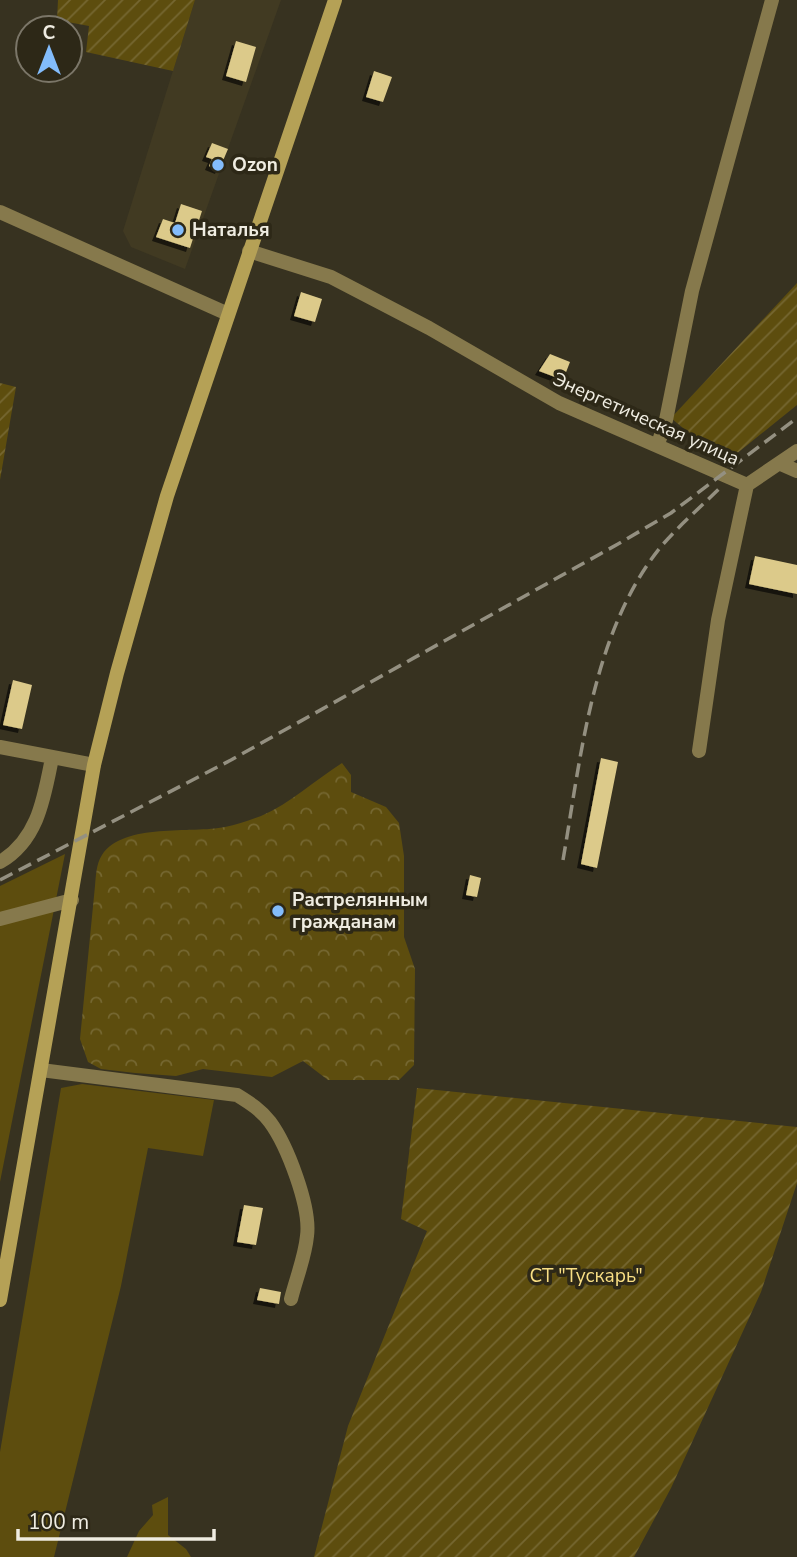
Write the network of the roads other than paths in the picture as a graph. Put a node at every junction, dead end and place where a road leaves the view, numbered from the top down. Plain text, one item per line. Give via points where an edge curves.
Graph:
1 (335, 0) edge
2 (772, 0) edge
3 (0, 212) edge
4 (249, 251) junction
5 (228, 314) junction
6 (657, 444) junction
7 (797, 451) edge
8 (781, 464) junction
9 (797, 471) edge
10 (747, 485) junction
11 (0, 747) edge
12 (699, 751) dead end
13 (52, 758) junction
14 (94, 765) junction
15 (0, 862) edge
16 (72, 900) junction
17 (0, 919) edge
18 (41, 1070) junction
19 (291, 1299) dead end
20 (0, 1300) edge

1 - 4 main road
2 - 6 street via 692,291
3 - 5 street
4 - 5 main road
4 - 6 street, Энергетическая улица via 331,277 559,403
5 - 14 main road via 167,496
6 - 10 street, Энергетическая улица
7 - 8 street
8 - 9 street
8 - 10 street
10 - 12 street, Энергетическая улица via 718,620
11 - 13 street
13 - 14 street
13 - 15 street via 40,811 28,839
14 - 16 main road
16 - 17 street
16 - 18 main road
18 - 19 street via 237,1094 257,1107 272,1124 286,1154 304,1209 308,1234
18 - 20 main road

